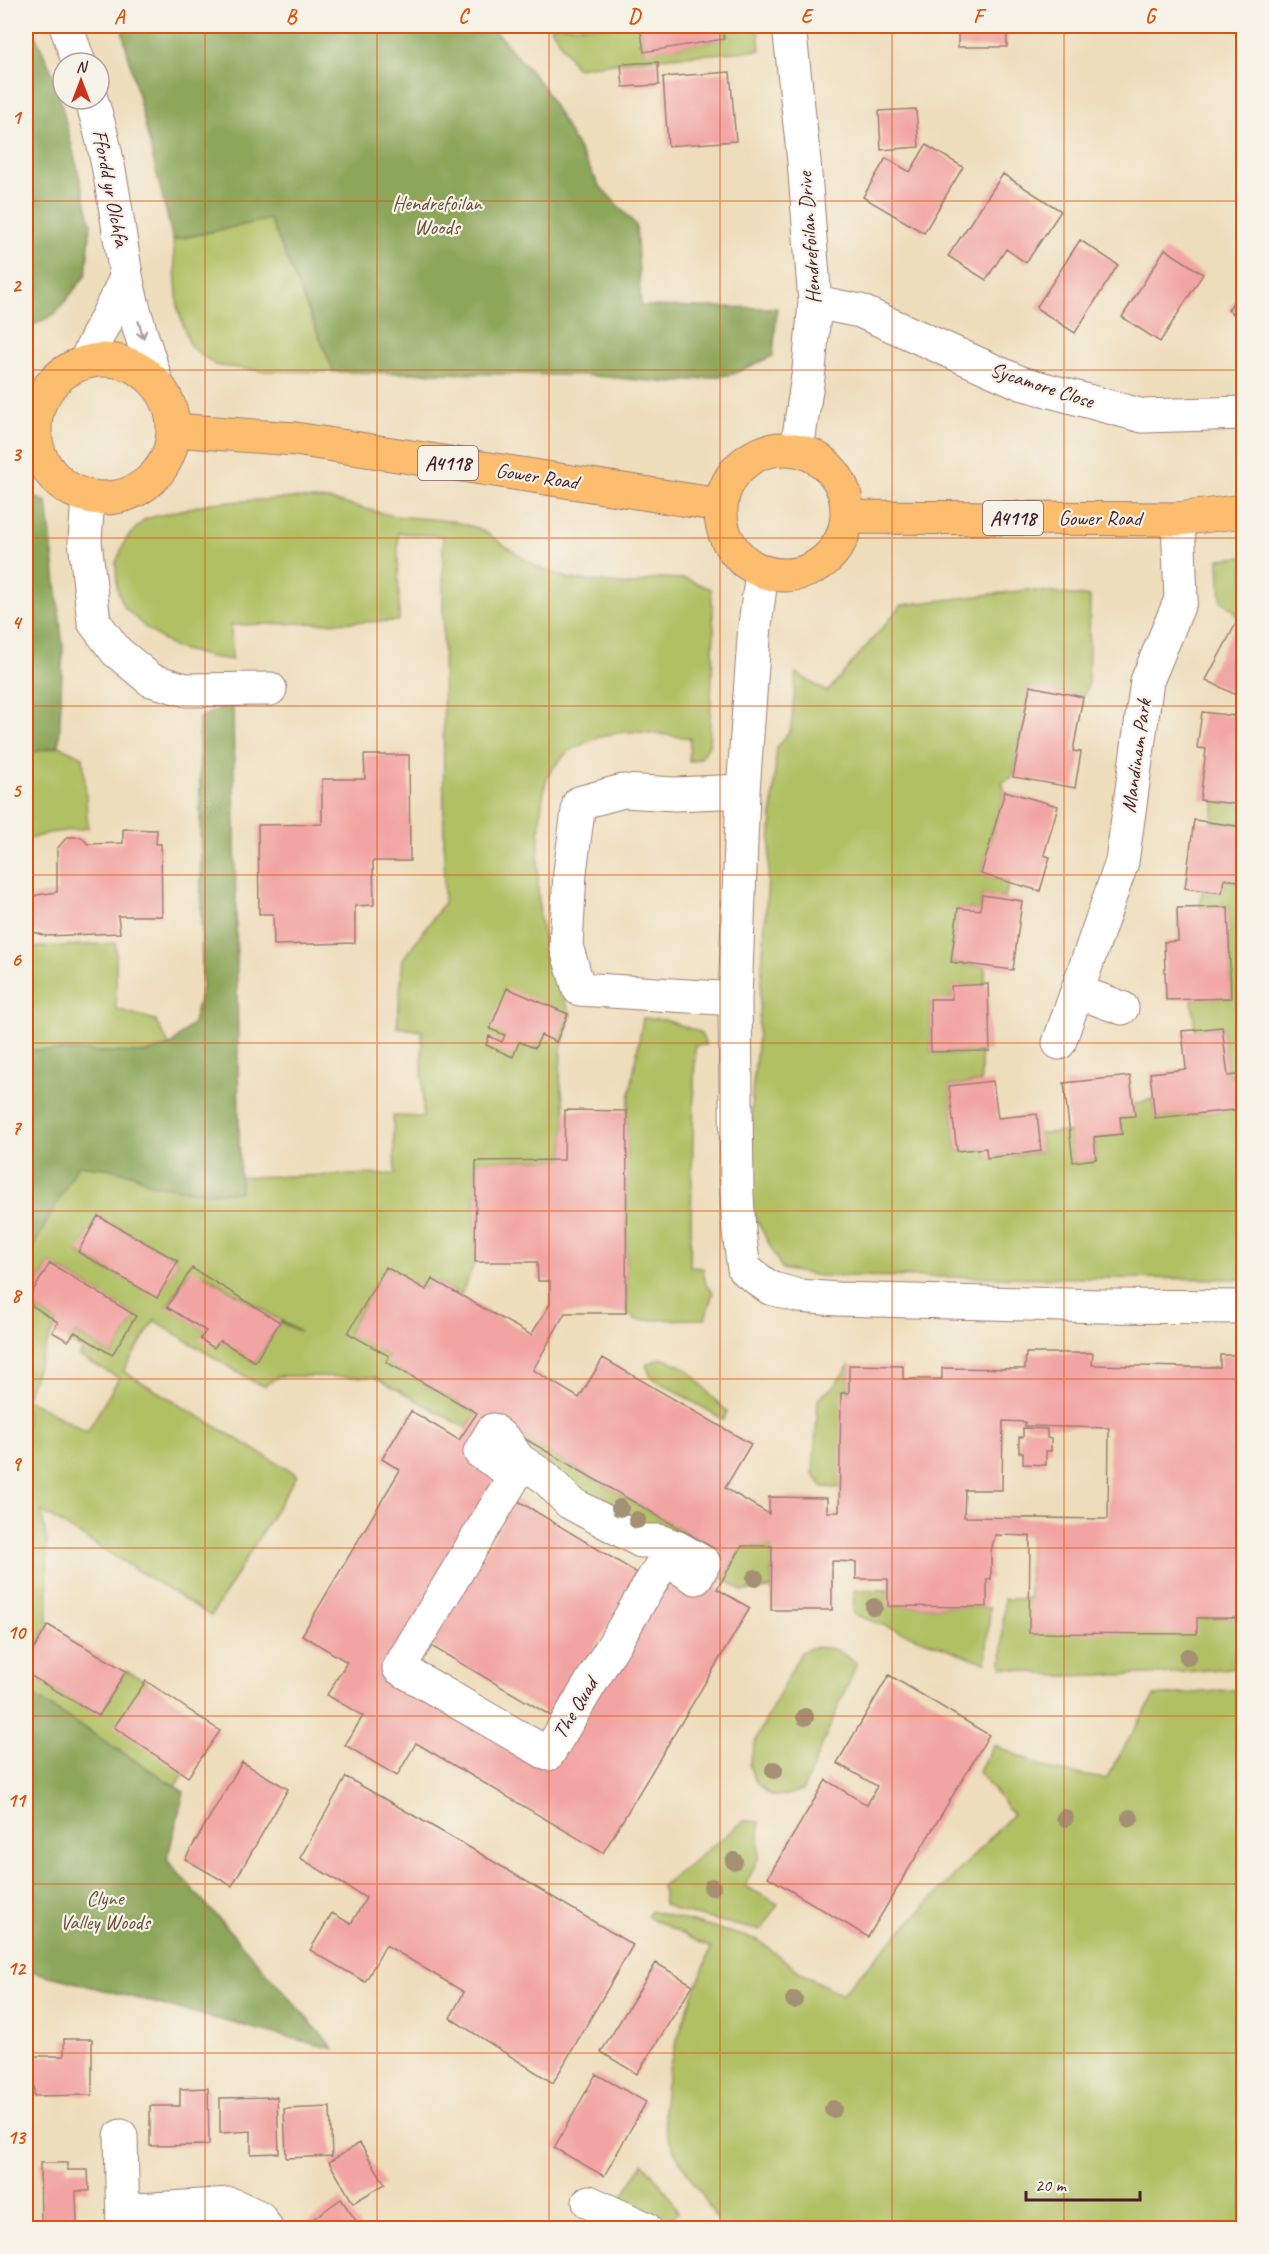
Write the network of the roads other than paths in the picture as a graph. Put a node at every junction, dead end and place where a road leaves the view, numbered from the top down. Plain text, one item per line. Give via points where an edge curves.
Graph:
1 (66, 26) edge
2 (789, 26) edge
3 (75, 51) edge
4 (95, 111) edge
5 (126, 278) junction
6 (815, 302) junction
7 (85, 362) junction
8 (156, 382) junction
9 (33, 402) edge
10 (1244, 413) edge
11 (174, 430) junction
12 (797, 449) junction
13 (34, 458) edge
14 (88, 497) junction
15 (720, 505) junction
16 (1244, 511) edge
17 (848, 517) junction
18 (1178, 519) junction
19 (762, 572) junction
20 (270, 689) dead end
21 (743, 791) junction
22 (1078, 993) junction
23 (735, 999) junction
24 (1122, 1008) dead end
25 (1059, 1043) dead end
26 (1244, 1307) edge
27 (493, 1430) joint
28 (122, 2136) dead end
29 (589, 2202) dead end
30 (123, 2220) edge
31 (266, 2229) edge
32 (645, 2229) edge

1 - 3 street
2 - 6 street, Hendrefoilan Drive
4 - 5 street, Ffordd yr Olchfa via 116,200
5 - 7 street
5 -> 8 street, Ffordd yr Olchfa
6 - 10 street, Sycamore Close via 860,311 1021,383 1143,416
6 - 12 street, Hendrefoilan Drive
7 - 8 main road via 123,362
7 - 9 main road via 67,371
8 - 11 main road via 171,407
9 - 13 main road
11 - 14 main road via 170,453 151,481 122,497
11 - 15 main road, Gower Road / A4118 via 296,439
12 - 15 main road via 776,448 756,454 738,467 726,484
12 - 17 main road via 819,458 836,474 845,495
13 - 14 main road via 70,490
14 - 20 street via 85,541 94,622 116,651 151,680 186,690
15 - 19 main road via 726,538 735,552
16 - 18 main road, Gower Road / A4118
17 - 18 main road, Gower Road / A4118
17 - 19 main road via 833,553 818,565 801,573
18 - 22 street, Mandinam Park via 1181,599 1146,681 1122,862
19 - 21 street via 754,625
21 - 23 street
21 - 23 street via 623,791 579,803 566,946 579,989
22 - 24 street
22 - 25 street, Mandinam Park
23 - 26 street via 739,1232 744,1269 770,1288 799,1296 837,1299
27 - 27 street, The Quad via 480,1452 515,1475 399,1668 548,1754 665,1559 696,1578 704,1563 659,1541 641,1541 569,1502 545,1477 518,1459
28 - 30 street
29 - 32 street
30 - 31 street via 231,2204 259,2217

